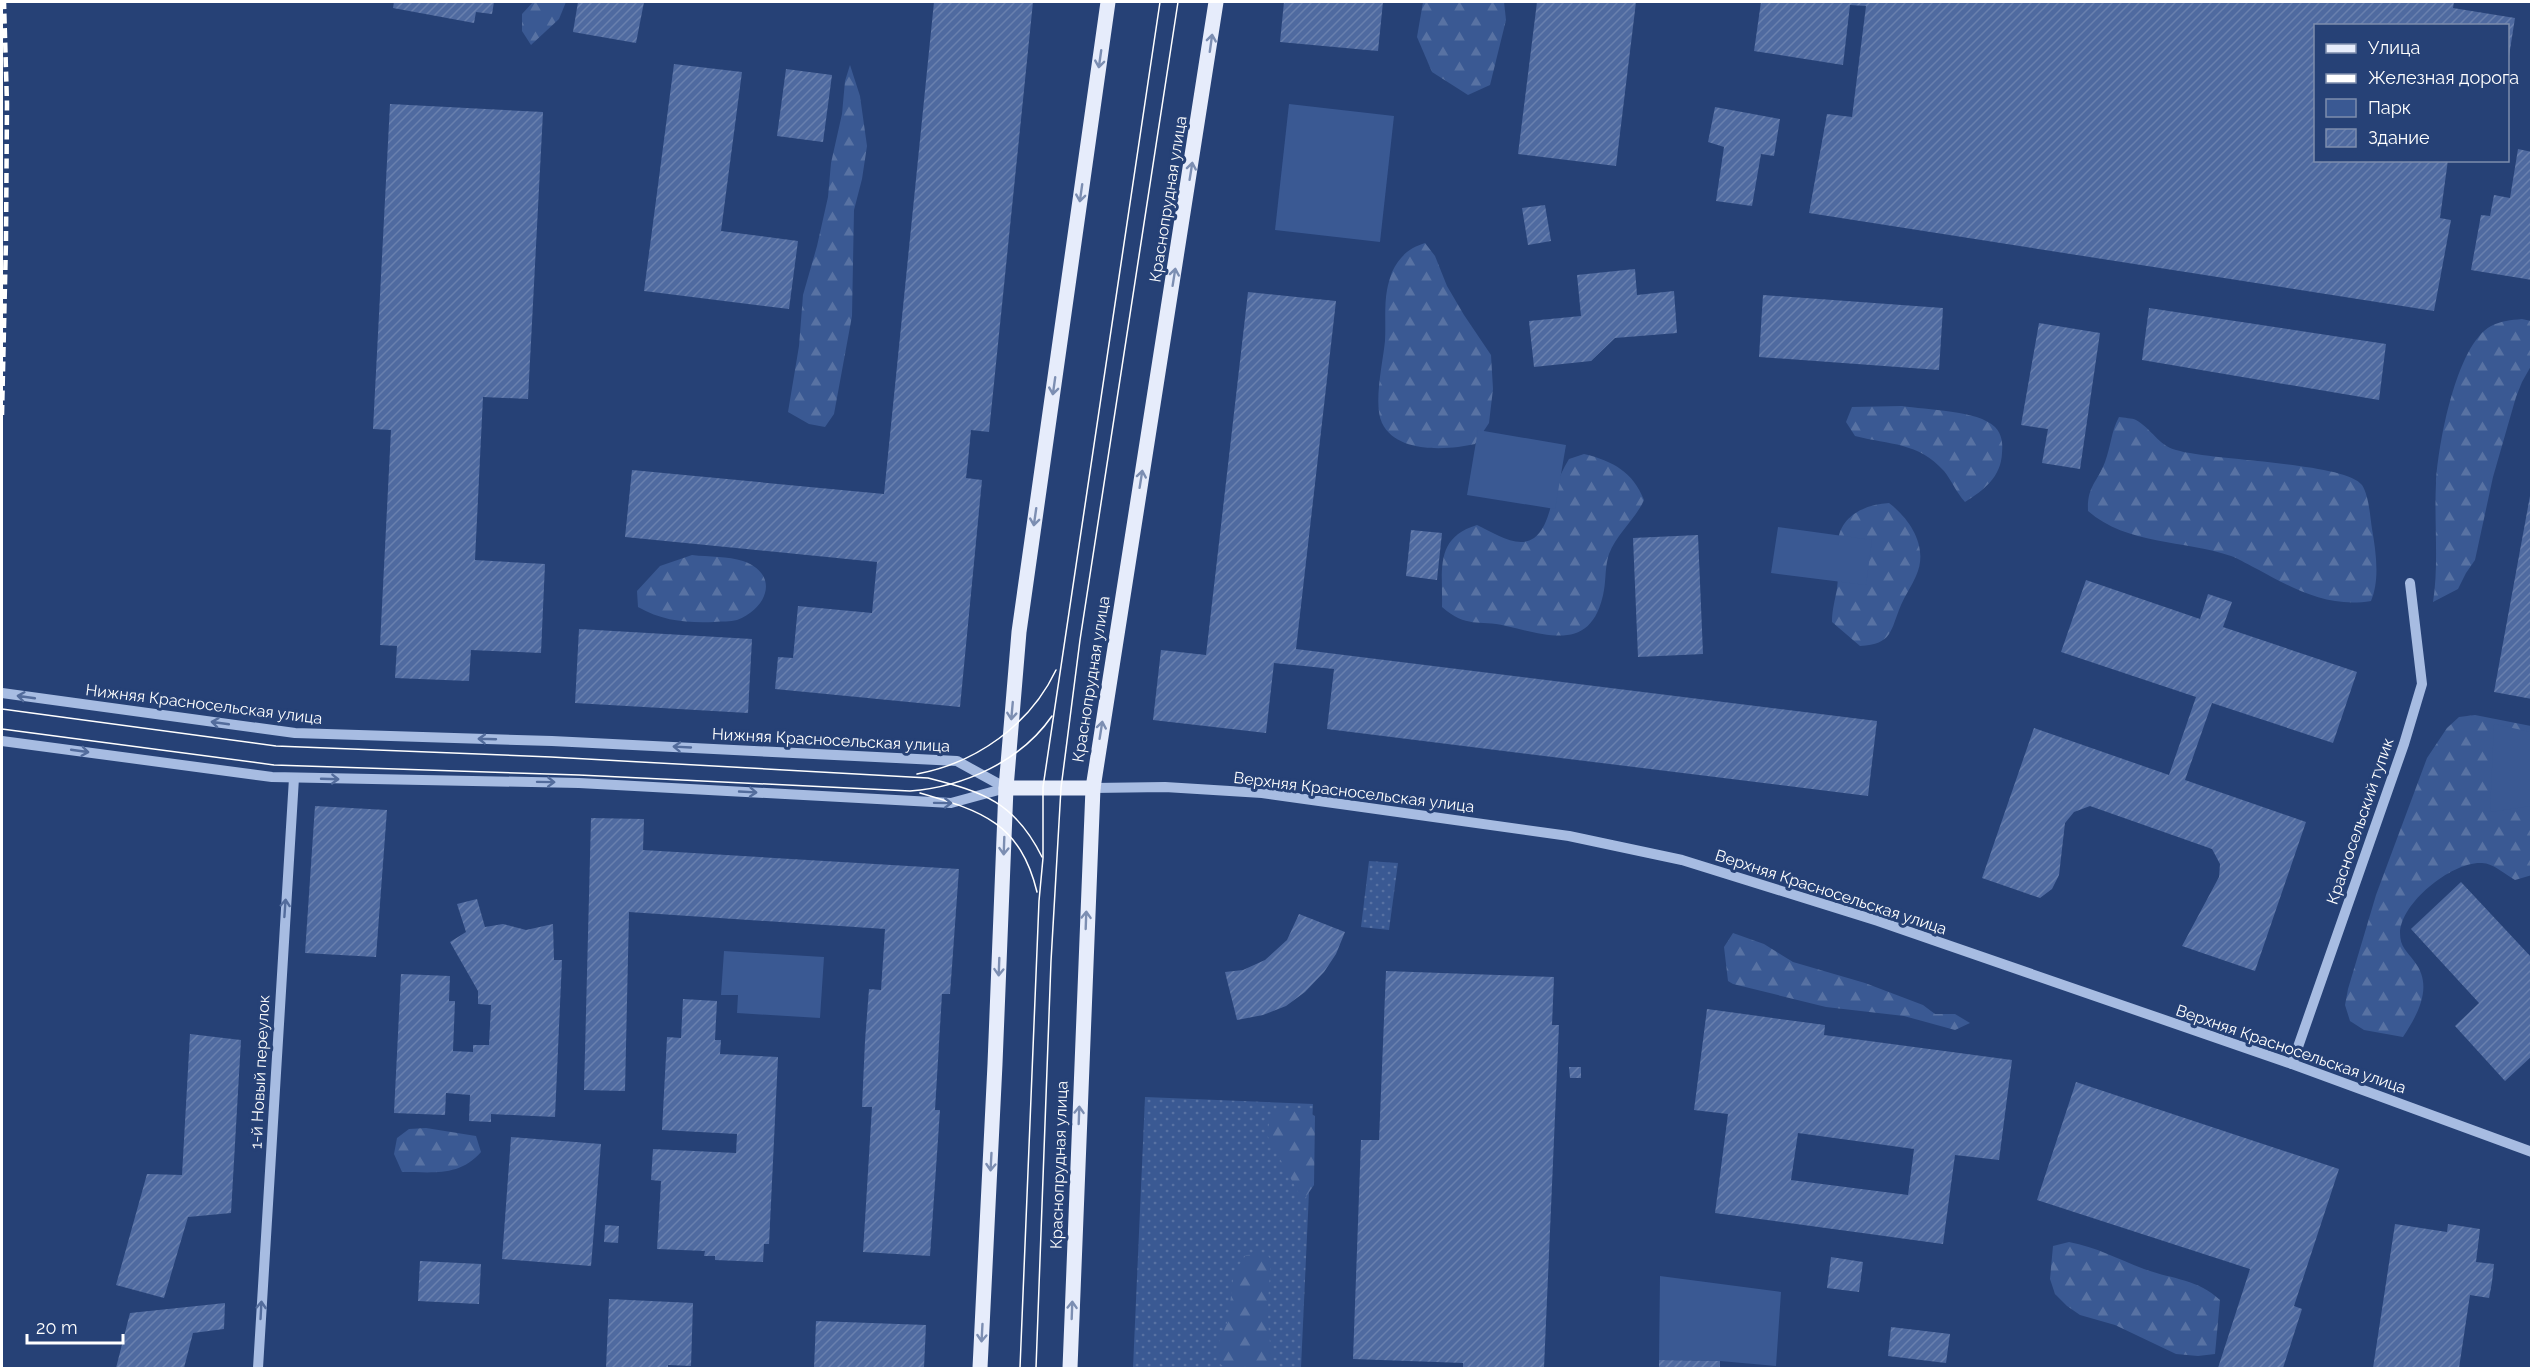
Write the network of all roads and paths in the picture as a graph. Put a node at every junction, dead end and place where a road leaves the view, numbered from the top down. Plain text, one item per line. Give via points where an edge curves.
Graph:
1 (1108, 2) edge
2 (1216, 2) edge
3 (2410, 583) dead end
4 (2, 693) edge
5 (2, 741) edge
6 (294, 778) junction
7 (1006, 788) junction
8 (1093, 788) junction
9 (2292, 1064) junction
10 (2532, 1152) edge
11 (258, 1368) edge
12 (980, 1368) edge
13 (1070, 1368) edge

1 -> 7 main road via 1019,632
8 -> 2 main road, Краснопрудная улица
3 - 9 street, Красносельский тупик via 2422,684
7 -> 4 street, Нижняя Красносельская улица via 957,761 278,731
5 -> 6 street
6 -> 7 street via 579,783 951,803
11 -> 6 street, 1-й Новый переулок
7 - 8 main road
7 -> 12 main road
8 - 9 street, Верхняя Красносельская улица via 1165,787 1262,793 1619,845 1715,869 1878,921
13 -> 8 main road, Краснопрудная улица
9 - 10 street, Верхняя Красносельская улица

